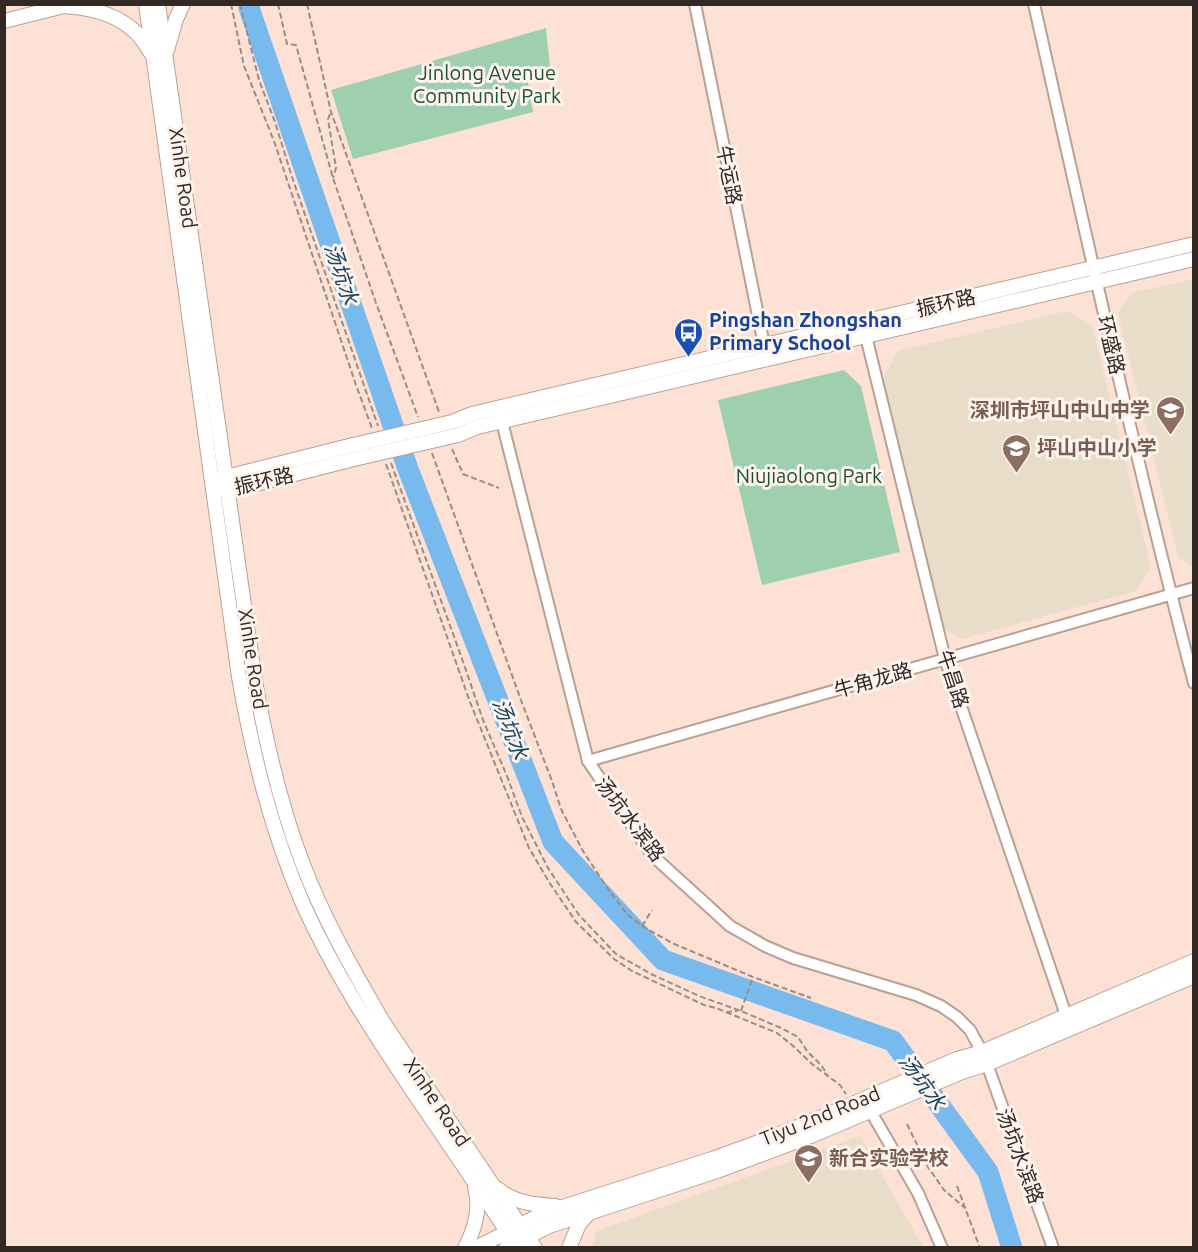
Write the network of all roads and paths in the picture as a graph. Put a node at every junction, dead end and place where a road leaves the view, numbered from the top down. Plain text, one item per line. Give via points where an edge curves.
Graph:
1 (146, 4) edge
2 (158, 4) edge
3 (183, 4) edge
4 (231, 4) edge
5 (240, 4) edge
6 (278, 4) edge
7 (307, 4) edge
8 (695, 4) edge
9 (1034, 4) edge
10 (68, 5) edge
11 (4, 21) edge
12 (160, 60) junction
13 (331, 112) junction
14 (333, 178) junction
15 (1194, 244) edge
16 (1194, 259) edge
17 (1095, 275) junction
18 (864, 329) junction
19 (764, 345) junction
20 (501, 414) junction
21 (421, 423) dead end
22 (450, 425) junction
23 (373, 430) dead end
24 (380, 433) dead end
25 (429, 446) dead end
26 (452, 448) dead end
27 (388, 455) dead end
28 (384, 459) dead end
29 (227, 484) junction
30 (213, 486) junction
31 (499, 488) dead end
32 (430, 570) junction
33 (423, 572) junction
34 (1194, 588) edge
35 (1170, 594) junction
36 (945, 659) junction
37 (1194, 683) edge
38 (483, 720) junction
39 (478, 721) junction
40 (588, 761) junction
41 (652, 910) dead end
42 (582, 917) junction
43 (576, 922) junction
44 (642, 926) junction
45 (1194, 961) edge
46 (1194, 976) edge
47 (753, 977) junction
48 (811, 998) dead end
49 (740, 1011) junction
50 (727, 1013) junction
51 (1068, 1022) junction
52 (984, 1058) junction
53 (828, 1076) junction
54 (848, 1097) dead end
55 (867, 1105) junction
56 (907, 1124) dead end
57 (474, 1182) junction
58 (493, 1185) junction
59 (957, 1186) dead end
60 (570, 1204) junction
61 (965, 1208) junction
62 (589, 1213) junction
63 (518, 1240) edge
64 (465, 1248) edge
65 (476, 1248) edge
66 (569, 1248) edge
67 (942, 1248) edge
68 (980, 1248) edge
69 (1053, 1248) edge

1 - 12 street, Xinhe Road
2 - 12 street, Xinhe Road
3 - 12 street
4 - 23 path via 244,66 274,141
5 - 24 path via 259,80
6 - 14 path via 287,44 296,45
7 - 13 path
8 - 19 street, 牛运路
9 - 17 street, 环盛路
10 - 11 street
10 - 12 street via 122,20
12 - 29 street, Xinhe Road
12 - 30 street, Xinhe Road
13 - 14 path via 328,119 336,168
13 - 22 path
14 - 21 path
15 - 17 street, 振环路
16 - 17 street, 振环路
17 - 18 street, 振环路
17 - 35 street, 环盛路
18 - 19 street, 振环路
18 - 20 street, 振环路
18 - 36 street, 牛昌路
19 - 20 street, 振环路
20 - 22 street, 振环路 via 472,414
20 - 40 street, 汤坑水滨路
22 - 29 street, 振环路, bridge
25 - 44 path via 561,809 610,892
26 - 31 path via 463,474
27 - 32 path
28 - 33 path
29 - 30 street, 振环路
29 - 58 street, Xinhe Road via 260,712 278,788 303,864 338,942 383,1022
30 - 57 street, Xinhe Road via 246,714 263,790 289,870 325,948 371,1029
32 - 33 path
32 - 38 path
33 - 39 path
34 - 35 street, 牛角龙路
35 - 36 street, 牛角龙路
35 - 37 street, 环盛路
36 - 40 street, 牛角龙路
36 - 51 street, 牛昌路
38 - 39 path
38 - 42 path via 522,817 548,868
39 - 43 path via 529,848
40 - 52 street, 汤坑水滨路 via 652,855 730,926 793,958 941,1006 970,1030
41 - 44 path
42 - 43 path
42 - 49 path via 616,954 651,974
43 - 50 path via 614,959 632,970
44 - 47 path
45 - 51 street, Tiyu 2nd Road
46 - 51 street, Tiyu 2nd Road
47 - 48 path
47 - 49 path
49 - 50 path
49 - 53 path via 798,1037
50 - 53 path via 777,1034
51 - 52 street, Tiyu 2nd Road
52 - 55 street, Tiyu 2nd Road
52 - 69 street, 汤坑水滨路
53 - 54 path
55 - 60 street, Tiyu 2nd Road
55 - 62 street, Tiyu 2nd Road via 811,1136
55 - 67 street via 918,1192
56 - 61 path via 928,1167 944,1190
57 - 63 street, Xinhe Road
57 - 64 street via 478,1208
58 - 60 street via 504,1194 529,1203
58 - 63 street, Xinhe Road
59 - 61 path
60 - 63 street, Tiyu 2nd Road via 544,1213
61 - 68 path
62 - 63 street, Tiyu 2nd Road
62 - 66 street via 579,1224
63 - 65 street, Tiyu 2nd Road

